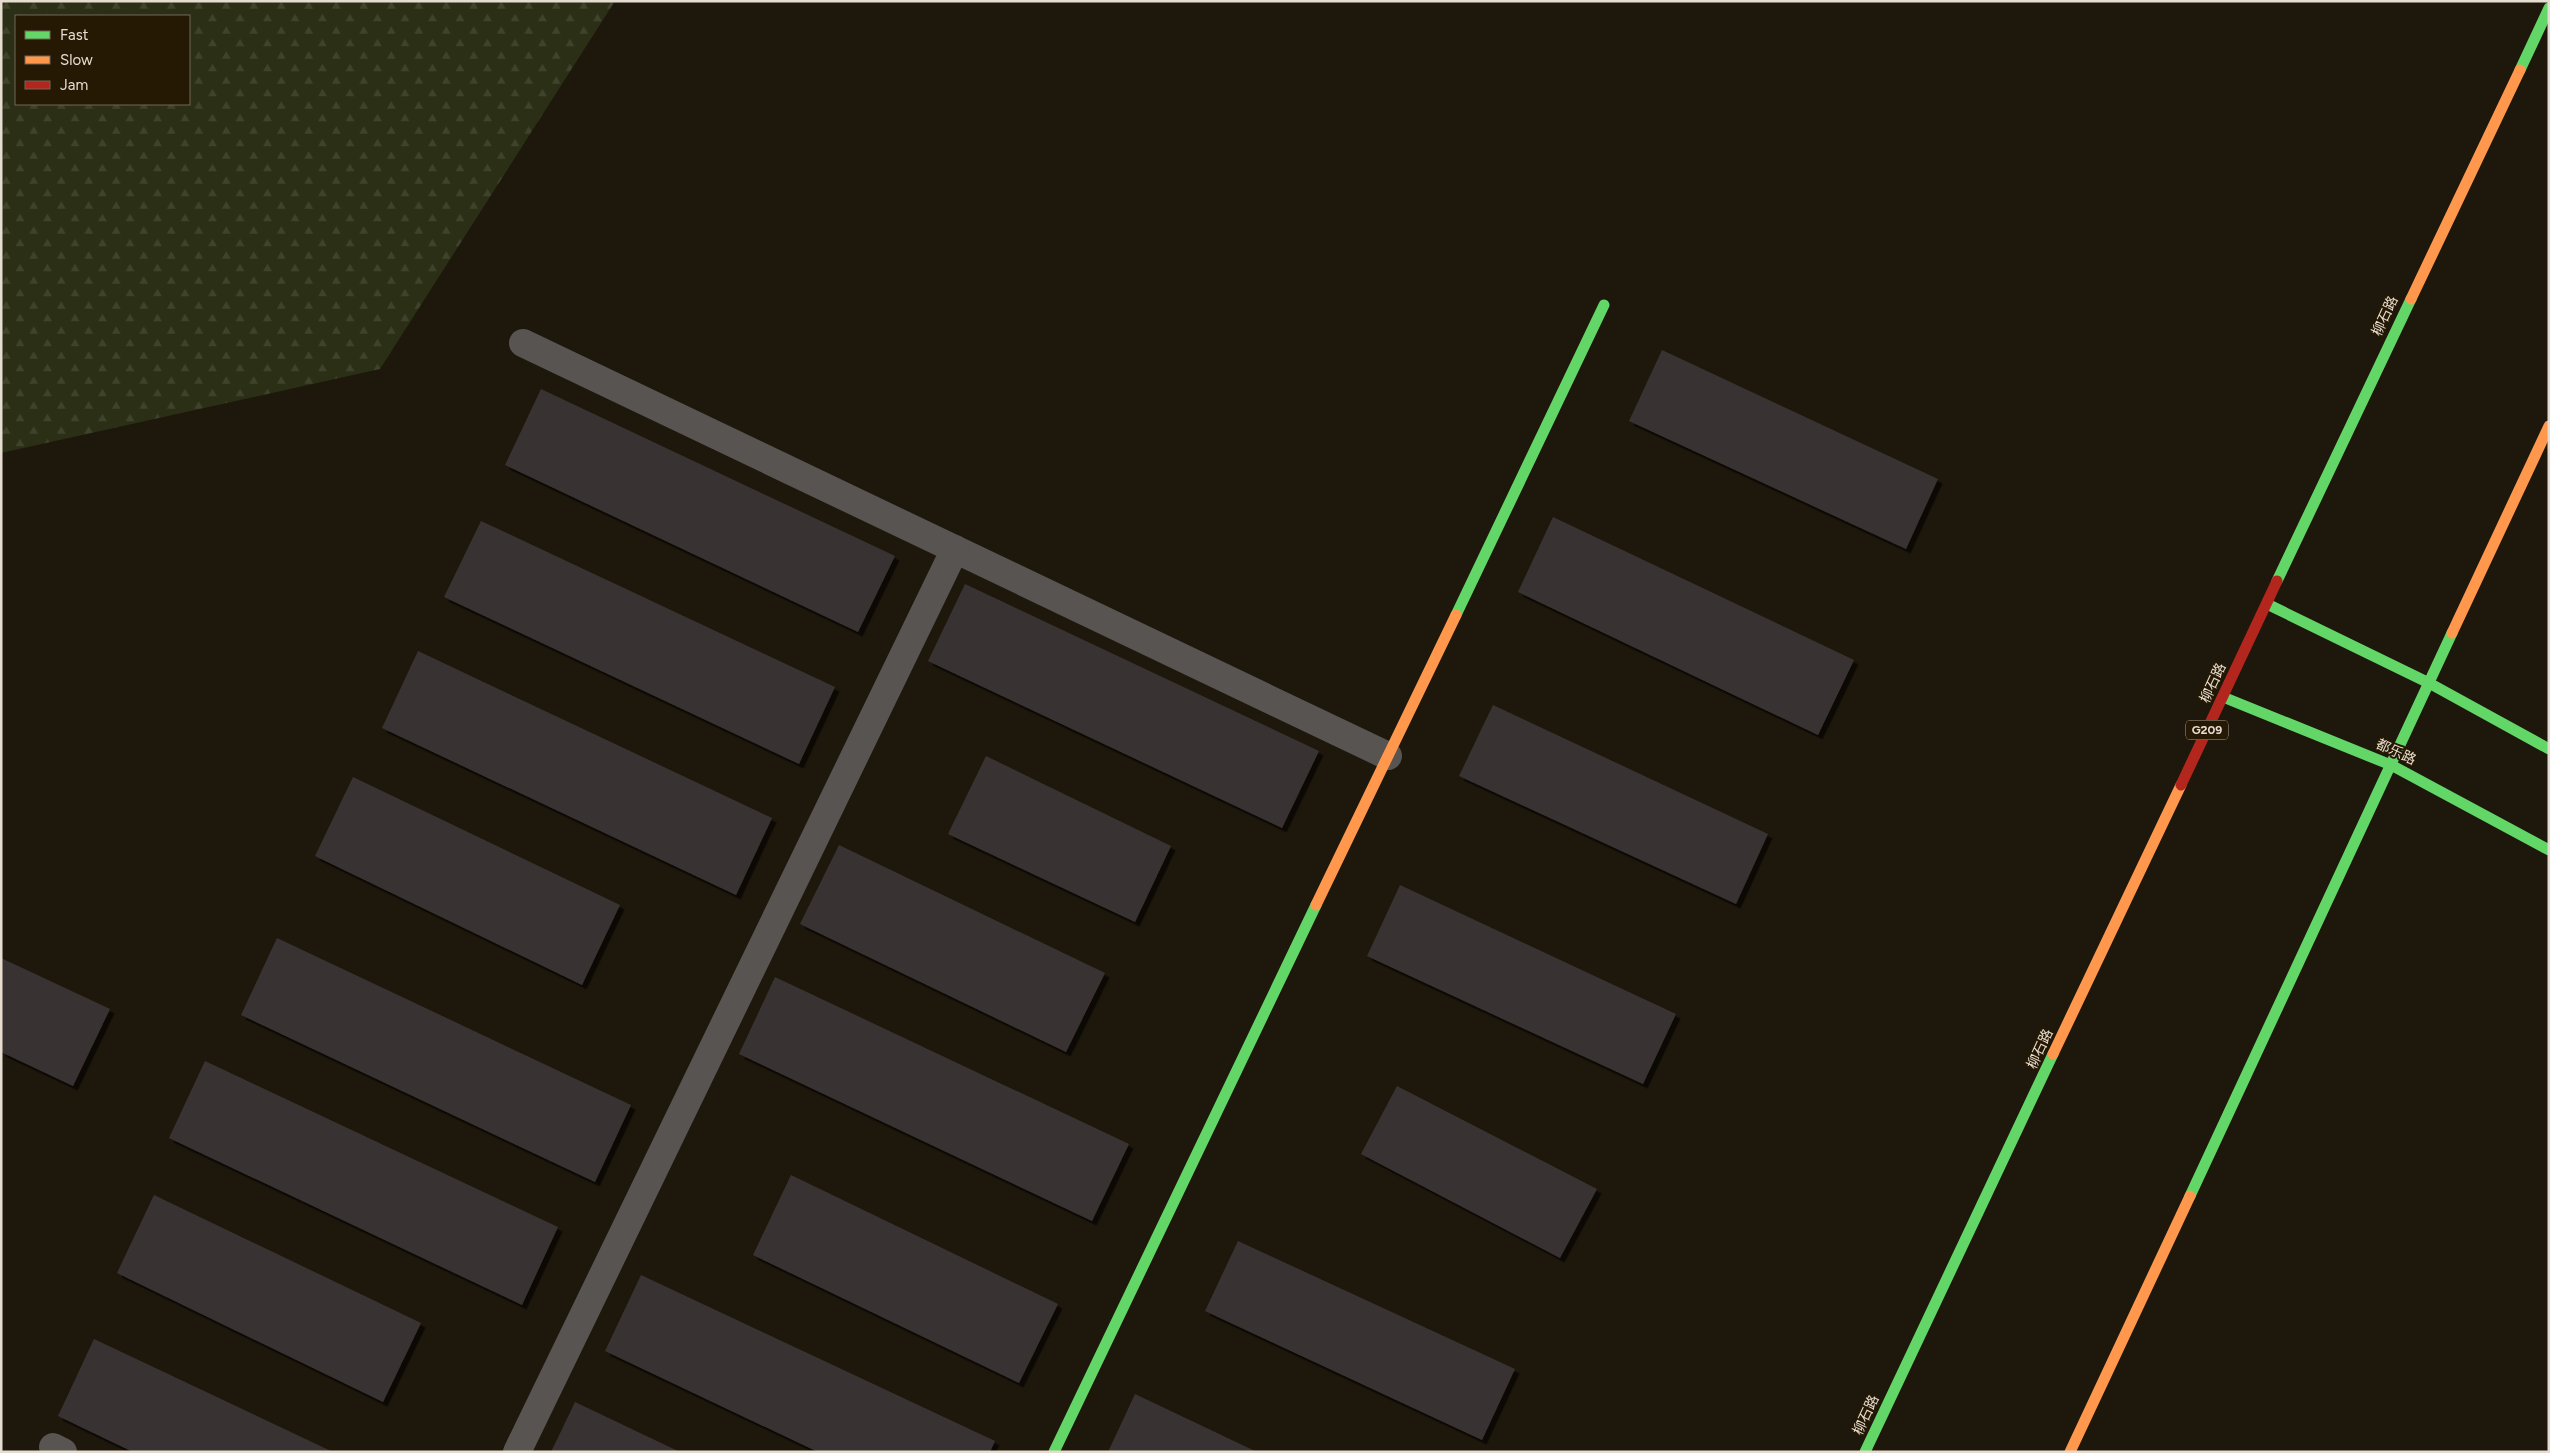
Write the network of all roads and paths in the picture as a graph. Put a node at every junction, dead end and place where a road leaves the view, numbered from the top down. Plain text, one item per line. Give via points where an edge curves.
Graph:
1 (2549, 8) edge
2 (1604, 305) dead end
3 (523, 343) dead end
4 (2549, 426) edge
5 (955, 549) junction
6 (2267, 604) junction
7 (2429, 683) junction
8 (2223, 697) junction
9 (2549, 749) edge
10 (1388, 756) junction
11 (2391, 765) junction
12 (2549, 850) edge
13 (518, 1452) edge
14 (1054, 1452) edge
15 (1865, 1452) edge
16 (2070, 1452) edge

1 - 6 main road, 柳石路 / G209
2 - 10 main road
3 - 5 street
4 - 7 main road
5 - 10 street
5 - 13 street
6 - 7 main road
6 - 8 main road, 柳石路 / G209
7 - 9 main road
7 - 11 main road
8 - 11 main road, 都乐路
8 - 15 main road, 柳石路 / G209
10 - 14 main road
11 - 12 main road, 都乐路
11 - 16 main road

